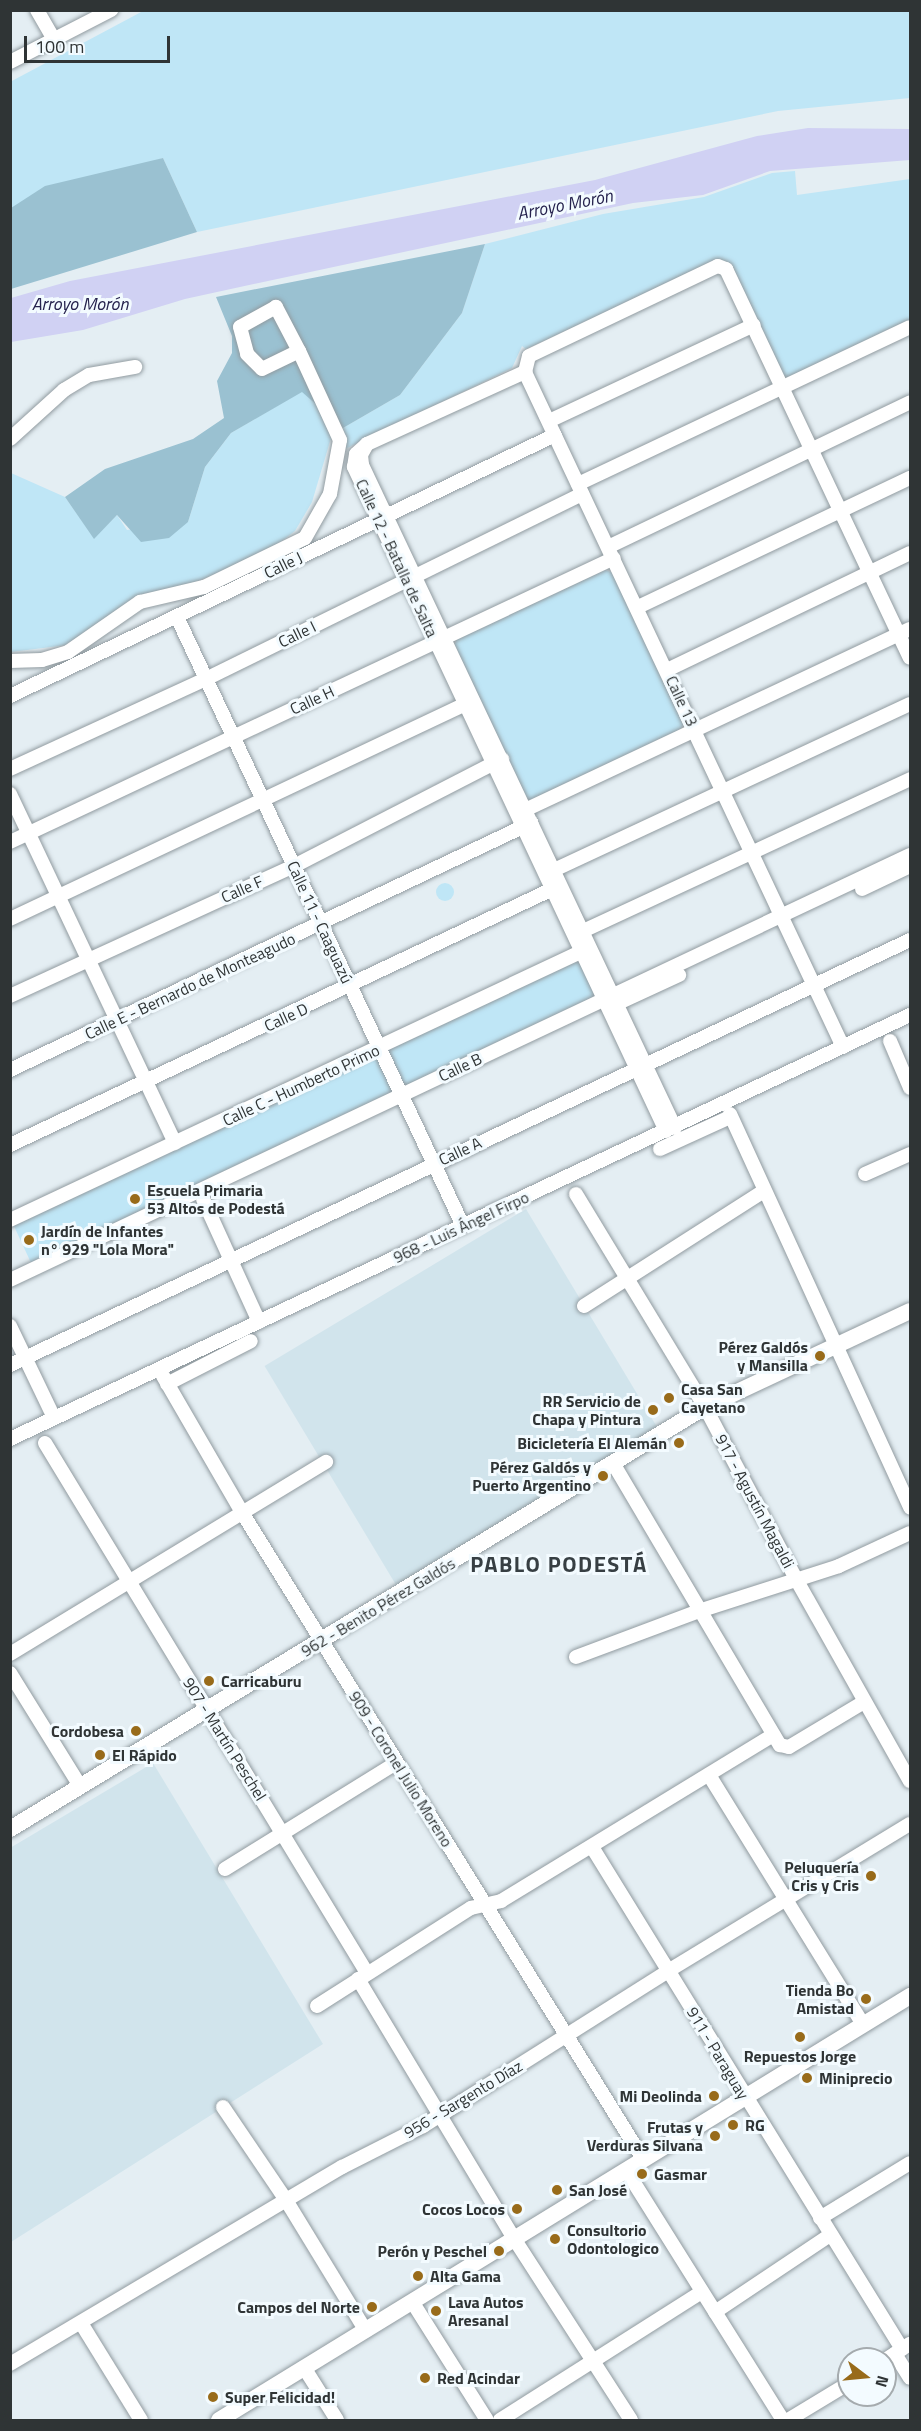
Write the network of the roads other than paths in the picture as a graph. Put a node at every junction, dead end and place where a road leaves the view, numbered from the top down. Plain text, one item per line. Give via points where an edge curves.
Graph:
1 (37, 10) edge
2 (111, 10) edge
3 (54, 39) junction
4 (10, 62) edge
5 (754, 325) junction
6 (910, 327) edge
7 (298, 351) junction
8 (135, 367) dead end
9 (525, 372) junction
10 (783, 387) junction
11 (910, 402) edge
12 (552, 428) junction
13 (10, 439) edge
14 (812, 449) junction
15 (910, 478) edge
16 (580, 489) junction
17 (841, 511) junction
18 (384, 516) junction
19 (611, 553) junction
20 (910, 553) edge
21 (870, 572) junction
22 (411, 577) junction
23 (638, 607) junction
24 (177, 617) junction
25 (904, 632) edge
26 (441, 640) junction
27 (910, 658) edge
28 (10, 661) edge
29 (668, 670) junction
30 (206, 679) junction
31 (10, 696) edge
32 (470, 703) junction
33 (910, 704) edge
34 (695, 729) junction
35 (234, 737) junction
36 (498, 761) junction
37 (10, 769) edge
38 (910, 779) edge
39 (723, 793) junction
40 (10, 795) edge
41 (263, 802) junction
42 (525, 810) junction
43 (527, 825) junction
44 (29, 834) junction
45 (10, 842) edge
46 (751, 853) junction
47 (910, 855) edge
48 (294, 866) junction
49 (910, 866) edge
50 (554, 870) junction
51 (557, 887) junction
52 (59, 895) junction
53 (10, 919) edge
54 (784, 920) junction
55 (321, 924) junction
56 (583, 931) junction
57 (910, 940) edge
58 (587, 949) junction
59 (90, 959) junction
60 (815, 985) junction
61 (350, 987) junction
62 (10, 996) edge
63 (612, 1001) junction
64 (910, 1016) edge
65 (117, 1021) junction
66 (890, 1041) dead end
67 (843, 1047) junction
68 (381, 1049) junction
69 (642, 1067) junction
70 (10, 1071) edge
71 (147, 1082) junction
72 (910, 1088) edge
73 (404, 1098) junction
74 (671, 1130) junction
75 (174, 1143) junction
76 (10, 1145) edge
77 (660, 1149) dead end
78 (910, 1154) edge
79 (435, 1163) junction
80 (866, 1174) dead end
81 (764, 1191) junction
82 (576, 1194) dead end
83 (203, 1199) junction
84 (10, 1221) edge
85 (463, 1226) junction
86 (232, 1262) junction
87 (627, 1278) junction
88 (10, 1280) edge
89 (10, 1290) edge
90 (584, 1306) dead end
91 (910, 1311) edge
92 (259, 1322) junction
93 (10, 1326) edge
94 (252, 1341) dead end
95 (834, 1346) junction
96 (26, 1358) junction
97 (10, 1365) edge
98 (705, 1407) junction
99 (54, 1418) junction
100 (10, 1438) edge
101 (45, 1443) dead end
102 (326, 1462) dead end
103 (613, 1463) junction
104 (910, 1508) edge
105 (243, 1514) junction
106 (910, 1533) edge
107 (796, 1579) junction
108 (130, 1583) junction
109 (699, 1611) junction
110 (322, 1641) junction
111 (10, 1654) edge
112 (576, 1657) dead end
113 (10, 1673) edge
114 (864, 1702) junction
115 (206, 1711) junction
116 (773, 1735) junction
117 (396, 1763) junction
118 (907, 1765) edge
119 (709, 1775) junction
120 (910, 1781) edge
121 (80, 1786) junction
122 (910, 1824) edge
123 (10, 1829) edge
124 (284, 1834) junction
125 (592, 1846) junction
126 (225, 1869) dead end
127 (787, 1900) junction
128 (486, 1904) junction
129 (668, 1971) junction
130 (363, 1976) junction
131 (910, 1996) edge
132 (317, 2006) dead end
133 (863, 2024) junction
134 (566, 2036) junction
135 (745, 2097) junction
136 (223, 2107) dead end
137 (441, 2114) junction
138 (643, 2159) junction
139 (910, 2163) edge
140 (626, 2170) junction
141 (286, 2200) junction
142 (820, 2218) junction
143 (830, 2235) junction
144 (515, 2240) junction
145 (702, 2292) junction
146 (412, 2303) junction
147 (715, 2312) junction
148 (81, 2323) junction
149 (366, 2331) junction
150 (898, 2352) edge
151 (595, 2363) junction
152 (10, 2364) edge
153 (305, 2369) junction
154 (910, 2378) edge
155 (837, 2392) edge
156 (805, 2416) edge
157 (141, 2421) edge
158 (219, 2421) edge
159 (337, 2421) edge
160 (487, 2421) edge
161 (500, 2421) edge
162 (631, 2421) edge
163 (785, 2421) edge

1 - 3 street
2 - 3 street
3 - 4 street
5 - 9 street via 730,272 718,266 529,356
5 - 10 street
5 - 12 street, Calle J
6 - 10 street, Calle I
7 - 7 street via 262,369 247,354 240,327 276,307
7 - 28 street via 340,446 330,494 305,538 204,587 140,602 68,652 42,660
8 - 13 street via 81,380 64,390
9 - 12 street, Calle 13
9 - 18 street, Calle 12 - Batalla de Salta via 359,449 353,462
10 - 14 street
10 - 16 street, Calle I
11 - 14 street, Calle H
12 - 16 street, Calle 13
12 - 18 street, Calle J
14 - 17 street
14 - 19 street, Calle H
15 - 17 street
16 - 19 street, Calle 13
16 - 22 street, Calle I
17 - 21 street
17 - 23 street
18 - 22 street, Calle 12 - Batalla de Salta
18 - 24 street, Calle J
19 - 23 street, Calle 13
19 - 26 street, Calle H
20 - 21 street
21 - 25 street
21 - 29 street
22 - 26 street, Calle 12 - Batalla de Salta
22 - 30 street, Calle I
23 - 29 street, Calle 13
24 - 30 street, Calle 11 - Caaguazú
24 - 31 street, Calle J
25 - 27 street
25 - 34 street
26 - 32 street, Calle 12 - Batalla de Salta
26 - 35 street, Calle H
29 - 34 street, Calle 13
30 - 35 street, Calle 11 - Caaguazú
30 - 37 street, Calle I
32 - 36 street, Calle 12 - Batalla de Salta
32 - 41 street
33 - 39 street
34 - 39 street, Calle 13
34 - 42 street
35 - 41 street, Calle 11 - Caaguazú
35 - 44 street, Calle H
36 - 42 street, Calle 12 - Batalla de Salta
36 - 43 street, Calle 12 - Batalla de Salta
36 - 48 street, Calle F
38 - 46 street
39 - 46 street, Calle 13
39 - 50 street
40 - 44 street
41 - 48 street, Calle 11 - Caaguazú
41 - 52 street
42 - 43 street, Calle 12 - Batalla de Salta
43 - 50 street, Calle 12 - Batalla de Salta
43 - 51 street, Calle 12 - Batalla de Salta
43 - 55 street, Calle E - Bernardo de Monteagudo
44 - 45 street, Calle H
44 - 52 street
46 - 54 street, Calle 13
46 - 56 street
47 - 54 street, Calle B
48 - 55 street, Calle 11 - Caaguazú
48 - 59 street, Calle F
49 - 54 street, Calle B
50 - 51 street, Calle 12 - Batalla de Salta
51 - 56 street, Calle 12 - Batalla de Salta
51 - 58 street, Calle 12 - Batalla de Salta
51 - 61 street, Calle D
52 - 53 street
52 - 59 street
54 - 60 street, Calle 13
54 - 63 street, Calle B
55 - 61 street, Calle 11 - Caaguazú
55 - 65 street, Calle E - Bernardo de Monteagudo
56 - 58 street, Calle 12 - Batalla de Salta
57 - 60 street, Calle A
58 - 63 street, Calle 12 - Batalla de Salta
58 - 68 street, Calle C - Humberto Primo
59 - 62 street, Calle F
59 - 65 street
60 - 67 street, Calle 13
60 - 69 street, Calle A
61 - 68 street, Calle 11 - Caaguazú
61 - 71 street, Calle D
63 - 69 street, Calle 12 - Batalla de Salta
63 - 73 street, Calle B
64 - 67 street, 968 - Luis Ángel Firpo
65 - 70 street, Calle E - Bernardo de Monteagudo
65 - 71 street
66 - 72 street
67 - 74 street, 968 - Luis Ángel Firpo
68 - 73 street, Calle 11 - Caaguazú
68 - 75 street, Calle C - Humberto Primo
69 - 74 street, Calle 12 - Batalla de Salta
69 - 79 street, Calle A
71 - 75 street
71 - 76 street, Calle D
73 - 79 street, Calle 11 - Caaguazú
73 - 83 street, Calle B
73 - 88 street, Calle B
74 - 85 street, 968 - Luis Ángel Firpo
75 - 84 street, Calle C - Humberto Primo
77 - 81 street via 730,1116
78 - 80 street
79 - 85 street, Calle 11 - Caaguazú
79 - 86 street, Calle A
81 - 87 street
81 - 95 street
82 - 87 street, 917 - Agustín Magaldi
83 - 86 street
83 - 89 street, Calle B
85 - 92 street, 968 - Luis Ángel Firpo
86 - 92 street
86 - 96 street, Calle A
87 - 90 street
87 - 98 street, 917 - Agustín Magaldi
91 - 95 main road, 962 - Benito Pérez Galdós
92 - 99 street, 968 - Luis Ángel Firpo
93 - 96 street
94 - 105 street, 909 - Coronel Julio Moreno via 165,1380
95 - 98 main road, 962 - Benito Pérez Galdós
95 - 104 street
96 - 97 street, Calle A
96 - 99 street
98 - 103 main road, 962 - Benito Pérez Galdós
98 - 107 street, 917 - Agustín Magaldi
99 - 100 street, 968 - Luis Ángel Firpo
101 - 108 street, 907 - Martín Peschel
102 - 105 street
103 - 109 street
103 - 110 main road, 962 - Benito Pérez Galdós
105 - 108 street
105 - 110 street, 909 - Coronel Julio Moreno
106 - 107 street via 856,1559
107 - 109 street
107 - 114 street, 917 - Agustín Magaldi
108 - 111 street
108 - 115 street, 907 - Martín Peschel
109 - 112 street
109 - 116 street
110 - 115 main road, 962 - Benito Pérez Galdós
110 - 117 street, 909 - Coronel Julio Moreno
113 - 121 street
114 - 116 street via 789,1747 780,1745
114 - 118 street, 917 - Agustín Magaldi
115 - 121 main road, 962 - Benito Pérez Galdós
115 - 124 street, 907 - Martín Peschel
116 - 119 street
117 - 124 street
117 - 128 street, 909 - Coronel Julio Moreno
118 - 120 street, 917 - Agustín Magaldi
119 - 125 street
119 - 127 street
121 - 123 main road, 962 - Benito Pérez Galdós
122 - 127 street, 956 - Sargento Díaz
124 - 126 street
124 - 130 street, 907 - Martín Peschel
125 - 128 street via 501,1901
125 - 129 street, 911 - Paraguay
127 - 129 street, 956 - Sargento Díaz
127 - 133 street
128 - 130 street via 471,1908
128 - 134 street, 909 - Coronel Julio Moreno
129 - 134 street, 956 - Sargento Díaz
129 - 135 street, 911 - Paraguay
130 - 132 street
130 - 137 street, 907 - Martín Peschel
131 - 133 main road
133 - 135 main road
134 - 137 street, 956 - Sargento Díaz
134 - 138 street, 909 - Coronel Julio Moreno
135 - 138 main road
135 - 142 street, 911 - Paraguay
136 - 141 street
137 - 141 street, 956 - Sargento Díaz
137 - 144 street, 907 - Martín Peschel
138 - 140 main road
139 - 142 street
140 - 144 main road
140 - 145 street
141 - 148 street, 956 - Sargento Díaz
141 - 149 street
142 - 143 street, 911 - Paraguay
143 - 147 street
143 - 150 street, 911 - Paraguay
144 - 146 main road
144 - 151 street, 907 - Martín Peschel
145 - 147 street
145 - 151 street
146 - 149 main road
146 - 160 street
147 - 163 street
148 - 152 street, 956 - Sargento Díaz
148 - 157 street
149 - 153 main road
150 - 154 street, 911 - Paraguay
151 - 161 street
151 - 162 street, 907 - Martín Peschel
153 - 158 main road
153 - 159 street
155 - 156 street
156 - 163 street

